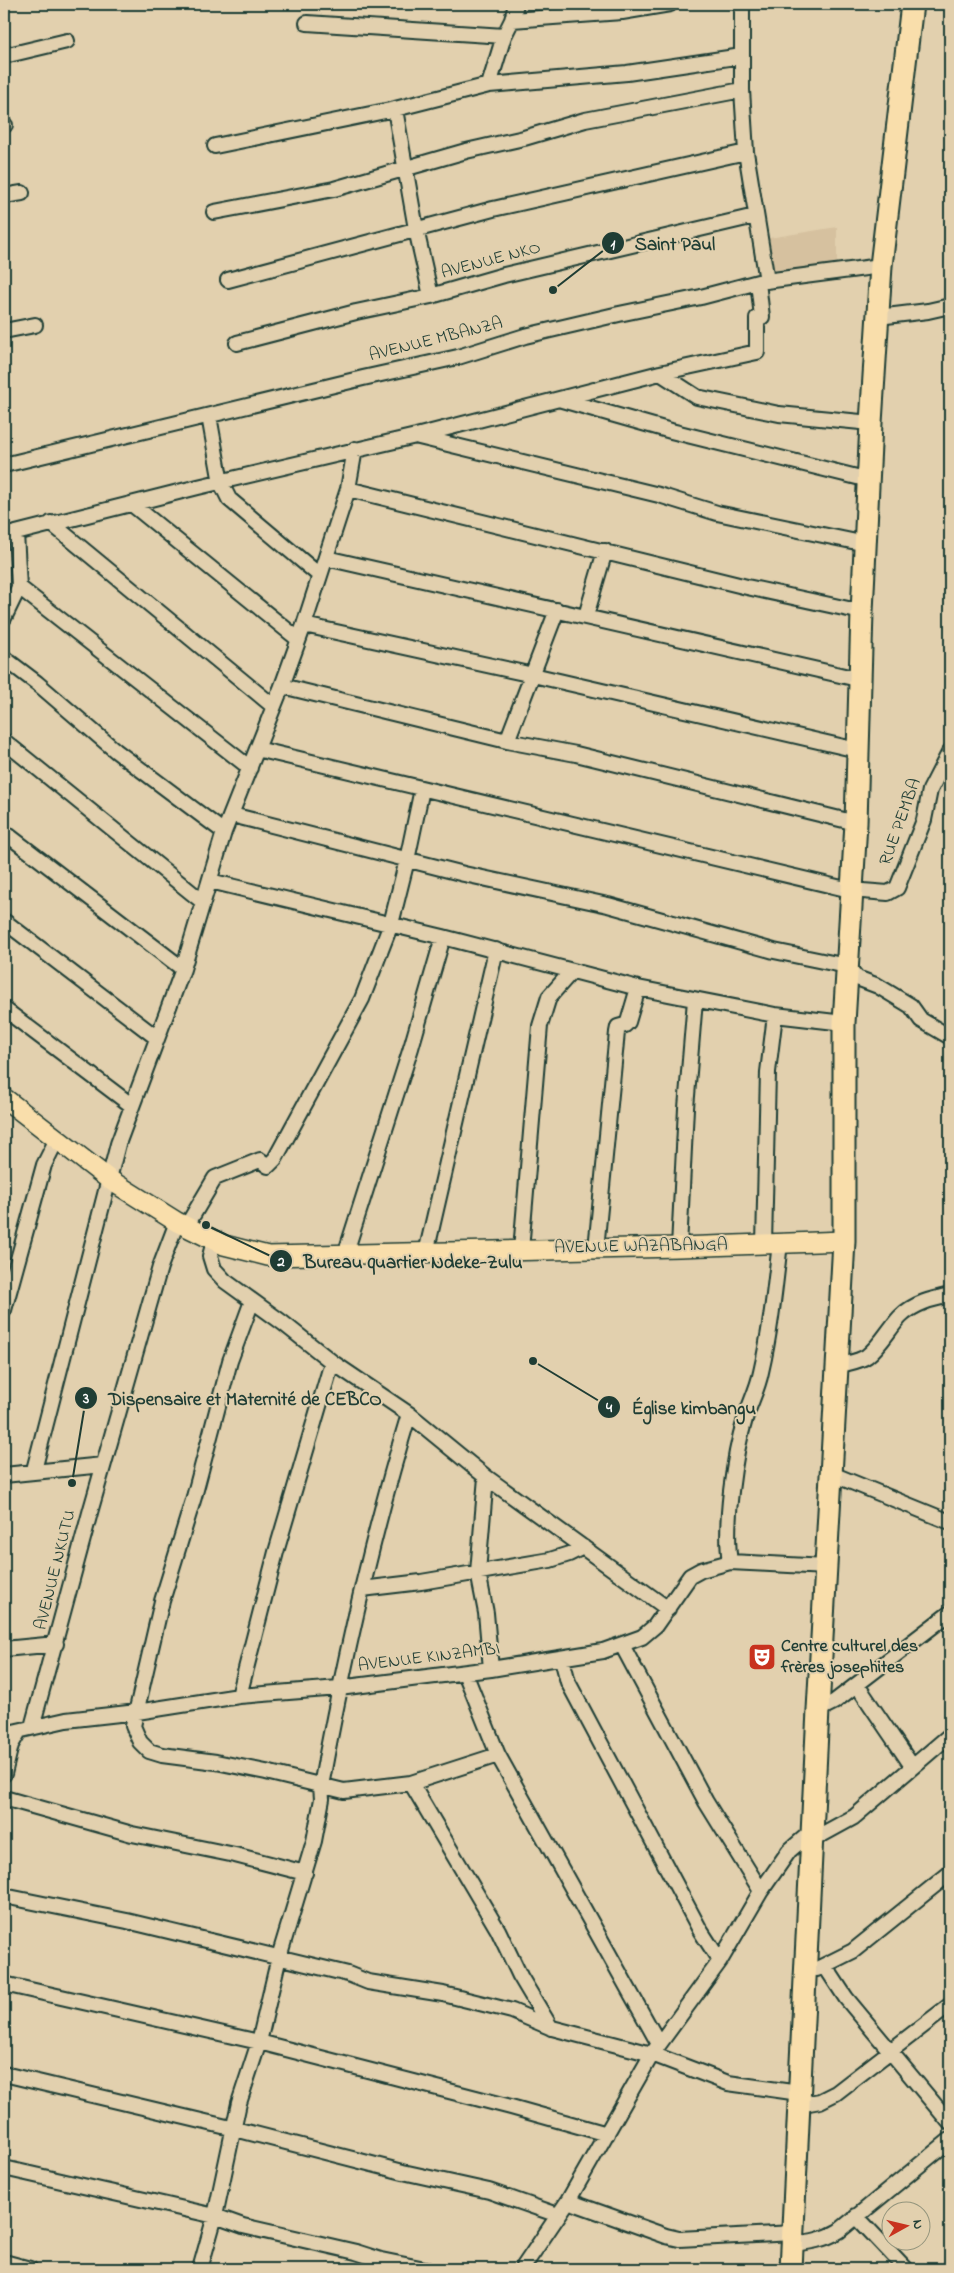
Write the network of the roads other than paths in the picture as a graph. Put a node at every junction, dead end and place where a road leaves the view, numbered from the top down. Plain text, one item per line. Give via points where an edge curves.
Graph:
1 (516, 4) edge
2 (670, 4) edge
3 (742, 4) edge
4 (912, 4) edge
5 (512, 20) junction
6 (307, 23) dead end
7 (504, 36) junction
8 (67, 41) dead end
9 (4, 56) edge
10 (742, 56) junction
11 (490, 85) junction
12 (742, 90) junction
13 (395, 109) junction
14 (215, 146) dead end
15 (746, 152) junction
16 (404, 168) junction
17 (22, 193) dead end
18 (4, 196) edge
19 (214, 212) dead end
20 (755, 216) junction
21 (416, 229) junction
22 (881, 266) junction
23 (228, 280) dead end
24 (762, 282) junction
25 (431, 296) junction
26 (950, 306) edge
27 (878, 317) junction
28 (35, 325) dead end
29 (4, 331) edge
30 (237, 343) dead end
31 (660, 373) junction
32 (561, 400) junction
33 (209, 416) junction
34 (871, 424) junction
35 (416, 436) junction
36 (355, 449) junction
37 (4, 465) edge
38 (869, 480) junction
39 (221, 483) junction
40 (348, 489) junction
41 (133, 504) junction
42 (51, 523) junction
43 (10, 534) edge
44 (866, 544) junction
45 (605, 551) junction
46 (326, 558) junction
47 (319, 575) junction
48 (19, 587) junction
49 (557, 610) junction
50 (862, 612) junction
51 (586, 616) junction
52 (4, 618) edge
53 (304, 625) junction
54 (298, 639) junction
55 (4, 658) edge
56 (533, 675) junction
57 (862, 680) junction
58 (282, 686) junction
59 (273, 706) junction
60 (4, 741) edge
61 (507, 741) junction
62 (257, 750) junction
63 (857, 750) junction
64 (950, 751) edge
65 (250, 768) junction
66 (422, 789) junction
67 (232, 815) junction
68 (856, 823) junction
69 (4, 832) edge
70 (224, 832) junction
71 (407, 860) junction
72 (210, 881) junction
73 (850, 890) junction
74 (203, 902) junction
75 (4, 921) edge
76 (391, 924) junction
77 (443, 937) junction
78 (496, 950) junction
79 (847, 966) junction
80 (183, 969) junction
81 (572, 971) junction
82 (638, 988) junction
83 (695, 1000) junction
84 (4, 1008) edge
85 (775, 1016) junction
86 (844, 1023) junction
87 (950, 1037) edge
88 (158, 1038) junction
89 (4, 1098) edge
90 (131, 1105) junction
91 (56, 1139) junction
92 (110, 1180) junction
93 (181, 1225) junction
94 (214, 1241) junction
95 (844, 1241) junction
96 (772, 1244) junction
97 (678, 1247) junction
98 (596, 1249) junction
99 (521, 1250) junction
100 (426, 1253) junction
101 (345, 1254) junction
102 (950, 1295) edge
103 (252, 1301) junction
104 (4, 1310) edge
105 (332, 1362) junction
106 (837, 1366) junction
107 (409, 1414) junction
108 (103, 1466) junction
109 (34, 1470) junction
110 (832, 1474) junction
111 (4, 1475) edge
112 (486, 1477) junction
113 (950, 1522) edge
114 (583, 1547) junction
115 (730, 1562) junction
116 (826, 1568) junction
117 (478, 1572) junction
118 (362, 1589) junction
119 (668, 1609) junction
120 (950, 1613) edge
121 (56, 1644) junction
122 (622, 1645) junction
123 (4, 1649) edge
124 (562, 1659) junction
125 (491, 1669) junction
126 (465, 1673) junction
127 (857, 1686) junction
128 (339, 1688) junction
129 (239, 1696) junction
130 (818, 1710) junction
131 (137, 1712) junction
132 (32, 1727) junction
133 (11, 1734) edge
134 (950, 1735) edge
135 (498, 1756) junction
136 (912, 1766) junction
137 (4, 1774) edge
138 (411, 1784) junction
139 (321, 1786) junction
140 (4, 1798) edge
141 (812, 1835) junction
142 (305, 1873) junction
143 (950, 1874) edge
144 (761, 1891) junction
145 (4, 1896) edge
146 (279, 1957) junction
147 (720, 1961) junction
148 (825, 1966) junction
149 (804, 1973) junction
150 (4, 1984) edge
151 (950, 2005) edge
152 (552, 2028) junction
153 (259, 2042) junction
154 (656, 2049) junction
155 (891, 2051) junction
156 (4, 2074) edge
157 (799, 2099) junction
158 (950, 2123) edge
159 (235, 2129) junction
160 (607, 2134) junction
161 (950, 2140) edge
162 (4, 2168) edge
163 (568, 2200) junction
164 (558, 2215) junction
165 (215, 2216) junction
166 (856, 2216) junction
167 (793, 2238) junction
168 (4, 2262) edge
169 (30, 2269) edge
170 (200, 2269) edge
171 (425, 2269) edge
172 (522, 2269) edge
173 (791, 2269) edge
174 (906, 2269) edge

1 - 5 street
2 - 5 street via 622,12
3 - 10 street
4 - 22 highway
5 - 7 street
6 - 7 street
7 - 11 street
8 - 9 street
10 - 11 street via 628,73
10 - 12 street
11 - 13 street
12 - 15 street
12 - 16 street via 584,120
13 - 14 street
13 - 16 street
15 - 20 street
15 - 21 street
16 - 19 street via 334,189
16 - 21 street
17 - 18 street
20 - 24 street
20 - 25 street, AVENUE NKO via 504,275
21 - 23 street
21 - 25 street
22 - 24 street, AVENUE MBANZA
22 - 27 highway
24 - 31 street via 762,317 756,318 757,352
24 - 33 street, AVENUE MBANZA via 525,336 458,357
25 - 30 street, AVENUE NKO
26 - 27 street
27 - 34 highway
28 - 29 street
31 - 32 street
31 - 34 street via 697,397 779,414
32 - 35 street
32 - 38 street
33 - 37 street, AVENUE MBANZA
33 - 39 street
34 - 38 highway
35 - 36 street
35 - 44 street via 659,495 717,513
36 - 39 street
36 - 40 street
38 - 44 highway
39 - 41 street
39 - 47 street via 229,499
40 - 45 street
40 - 46 street
41 - 42 street
41 - 54 street
42 - 43 street
42 - 59 street
43 - 48 street
44 - 50 highway
45 - 50 street
45 - 51 street
46 - 47 street
46 - 49 street
47 - 53 street
48 - 52 street
48 - 65 street
49 - 51 street
49 - 56 street
50 - 57 highway
51 - 57 street
53 - 54 street
53 - 56 street
54 - 58 street
55 - 70 street via 116,751
56 - 61 street
56 - 63 street
57 - 63 highway
58 - 59 street
58 - 61 street
59 - 62 street
60 - 74 street
61 - 68 street via 576,754
62 - 65 street
62 - 66 street, RUE PEMBA
63 - 68 highway
64 - 73 street, RUE PEMBA via 930,790 924,820 897,888 888,893
65 - 67 street
66 - 71 street
66 - 73 street, RUE PEMBA
67 - 70 street
67 - 71 street
68 - 73 highway
69 - 80 street
70 - 72 street
71 - 76 street
71 - 79 street via 608,906 774,951
72 - 74 street
72 - 76 street
73 - 79 highway
74 - 80 street
75 - 88 street
76 - 77 street
76 - 93 street, AVENUE NKUTU via 362,999 275,1159 268,1166 260,1160 215,1178
77 - 78 street
77 - 101 street
78 - 81 street
78 - 100 street
79 - 86 highway
79 - 87 street via 857,978 878,986 911,1006 922,1020
80 - 88 street
81 - 82 street
81 - 99 street via 549,997 540,1026
82 - 83 street
82 - 98 street via 628,1022 618,1027 616,1032
83 - 85 street
83 - 97 street
84 - 90 street
85 - 86 street
85 - 96 street via 768,1072
86 - 95 highway
88 - 90 street
89 - 91 main road, AVENUE WAZABANGA
90 - 92 street
91 - 92 main road, AVENUE WAZABANGA
91 - 104 street via 44,1165
92 - 93 main road, AVENUE WAZABANGA
92 - 109 street
93 - 94 main road, AVENUE WAZABANGA
93 - 108 street, AVENUE NKUTU via 160,1267
94 - 101 main road, AVENUE WAZABANGA via 268,1256
94 - 103 street via 210,1256 214,1269
95 - 96 main road, AVENUE WAZABANGA
95 - 106 highway
96 - 97 main road, AVENUE WAZABANGA
96 - 115 street via 769,1333 761,1374 736,1456 726,1542
97 - 98 main road, AVENUE WAZABANGA
98 - 99 main road, AVENUE WAZABANGA
99 - 100 main road, AVENUE WAZABANGA
100 - 101 main road, AVENUE WAZABANGA
102 - 106 street via 916,1306 901,1316 865,1357
103 - 105 street
103 - 131 street via 230,1361 162,1601
105 - 107 street
105 - 129 street via 276,1552
106 - 110 highway
107 - 112 street
107 - 118 street via 385,1491
108 - 109 street
108 - 121 street, AVENUE NKUTU
109 - 111 street
110 - 113 street
110 - 116 highway
112 - 114 street
112 - 117 street
114 - 117 street via 550,1560
114 - 119 street
115 - 116 street, AVENUE KINZAMBI
115 - 119 street, AVENUE KINZAMBI via 690,1576
116 - 130 highway
117 - 118 street
117 - 125 street
118 - 128 street
119 - 122 street, AVENUE KINZAMBI via 642,1638
120 - 127 street
121 - 123 street
121 - 132 street, AVENUE NKUTU
122 - 124 street, AVENUE KINZAMBI
122 - 144 street via 706,1802
124 - 125 street, AVENUE KINZAMBI
124 - 147 street via 568,1682 700,1930
125 - 126 street, AVENUE KINZAMBI
126 - 128 street, AVENUE KINZAMBI
126 - 135 street
127 - 130 street
127 - 136 street
128 - 129 street, AVENUE KINZAMBI
128 - 139 street
129 - 131 street, AVENUE KINZAMBI
130 - 141 highway
131 - 132 street, AVENUE KINZAMBI
131 - 139 street via 134,1726 140,1742 149,1751 162,1756 266,1772
132 - 133 street, AVENUE KINZAMBI
133 - 137 street
134 - 136 street
135 - 138 street
135 - 154 street
136 - 141 street via 854,1817
138 - 139 street via 344,1791
138 - 152 street
139 - 142 street via 322,1799
140 - 142 street via 132,1834
141 - 144 street via 789,1852
141 - 149 highway
142 - 146 street
143 - 148 street via 853,1951
144 - 147 street
145 - 146 street
146 - 152 street via 368,1982 443,1994 512,2011
146 - 153 street
147 - 154 street
148 - 149 street
148 - 155 street via 846,1998
149 - 157 highway
150 - 153 street
151 - 155 street
152 - 154 street
153 - 159 street via 238,2103
153 - 160 street via 511,2106
154 - 157 street via 728,2083
154 - 160 street
155 - 157 street via 836,2093 820,2101
155 - 158 street
156 - 159 street
157 - 167 highway
159 - 164 street via 489,2191
159 - 165 street
160 - 163 street
161 - 166 street
162 - 165 street
163 - 164 street
163 - 167 street via 679,2239
164 - 172 street
165 - 170 street
165 - 171 street via 243,2226
166 - 167 street via 830,2237
166 - 174 street
167 - 173 highway
168 - 169 street

